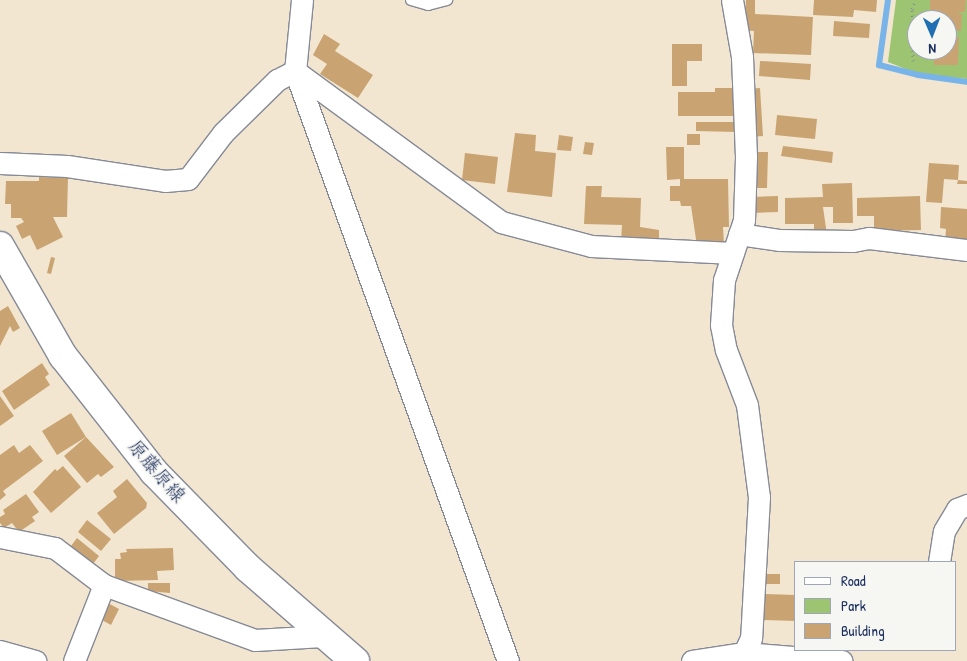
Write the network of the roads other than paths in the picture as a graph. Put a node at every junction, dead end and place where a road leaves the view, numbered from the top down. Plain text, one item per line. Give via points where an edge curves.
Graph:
1 (302, 0) edge
2 (410, 0) edge
3 (447, 0) edge
4 (732, 0) edge
5 (295, 71) junction
6 (0, 163) edge
7 (736, 244) junction
8 (0, 246) edge
9 (967, 250) edge
10 (967, 505) edge
11 (2, 542) edge
12 (939, 561) edge
13 (104, 585) junction
14 (323, 636) junction
15 (0, 651) edge
16 (744, 653) junction
17 (844, 657) edge
18 (36, 661) edge
19 (74, 661) edge
20 (355, 661) edge
21 (508, 661) edge
22 (692, 661) edge

1 - 5 street
2 - 3 lane via 428,5
4 - 7 street via 742,57 746,157 744,220
5 - 6 street via 276,80 243,113 188,179 165,180 66,166
5 - 7 street via 501,222 592,246
5 - 21 street
7 - 9 street via 869,238
7 - 16 street via 724,280 721,325 726,350 747,405 759,497 751,638
8 - 14 main road, 原藤原線 via 63,356 154,472 248,568
10 - 12 street via 957,509 944,530
11 - 13 street via 55,548
13 - 14 street via 256,640
13 - 19 street
14 - 20 main road, 原藤原線
15 - 18 street
16 - 17 street
16 - 22 street

